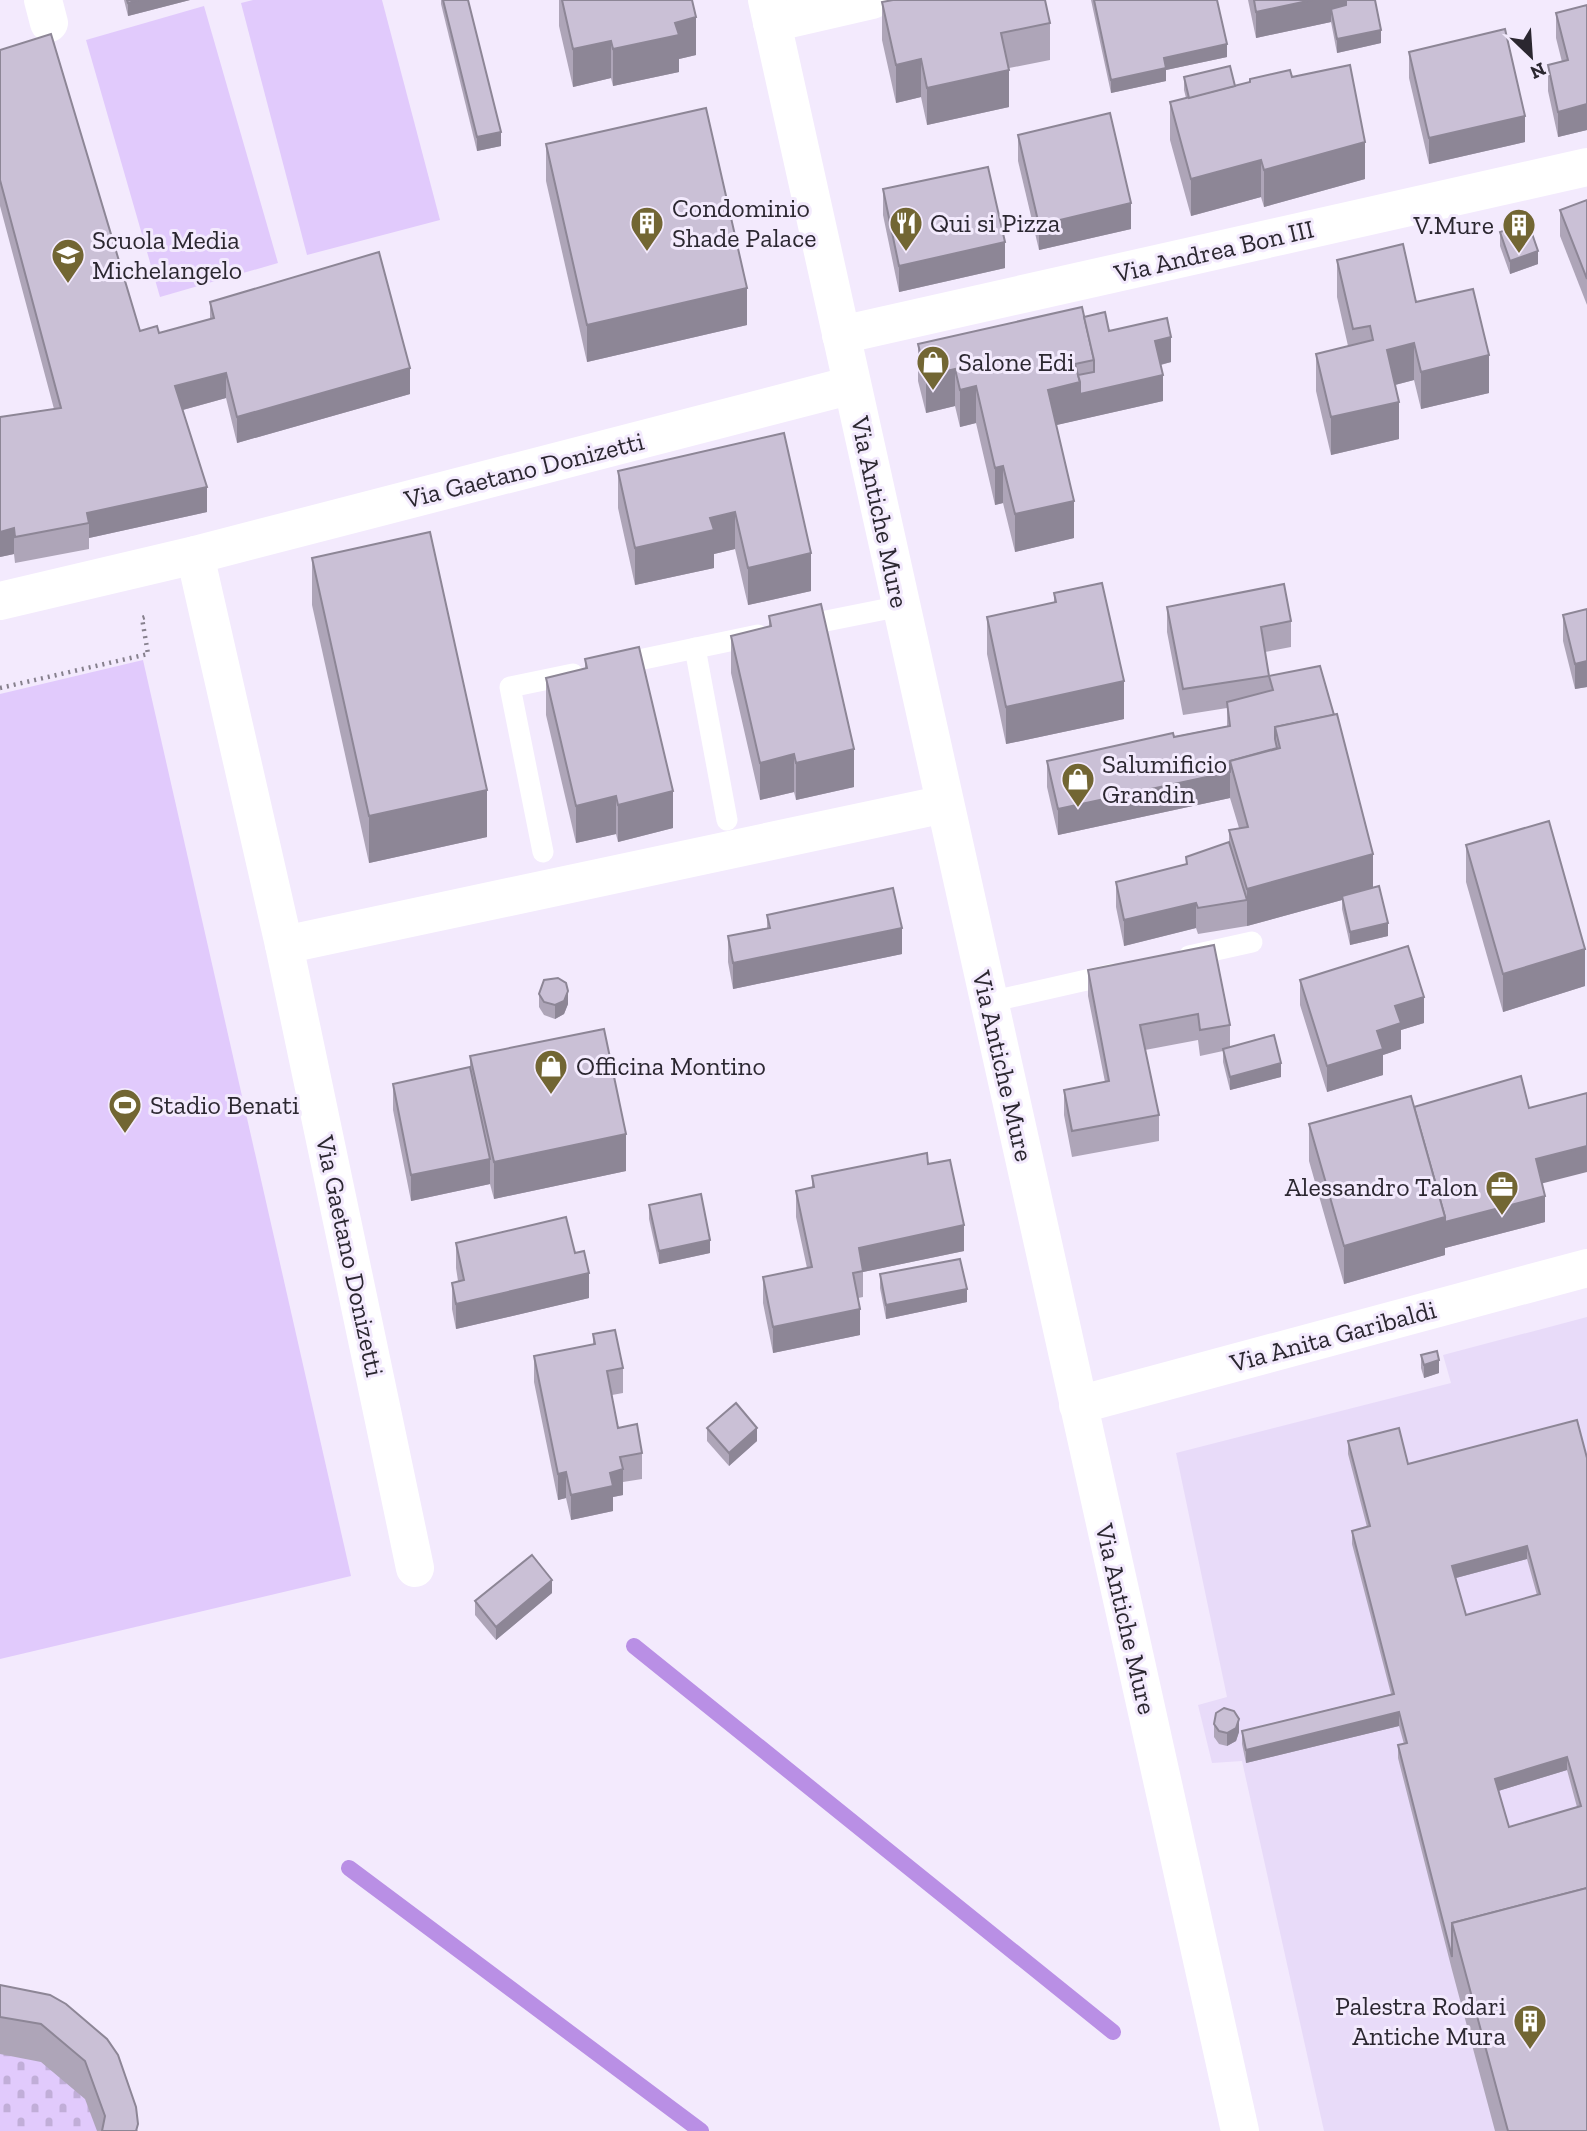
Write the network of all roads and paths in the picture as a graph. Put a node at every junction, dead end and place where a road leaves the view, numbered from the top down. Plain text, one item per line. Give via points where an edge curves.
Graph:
1 (872, 0) edge
2 (769, 12) edge
3 (1587, 167) edge
4 (841, 335) junction
5 (852, 385) junction
6 (195, 555) junction
7 (0, 601) edge
8 (901, 606) junction
9 (695, 648) junction
10 (148, 653) dead end
11 (0, 688) edge
12 (945, 804) junction
13 (727, 820) dead end
14 (543, 852) dead end
15 (1252, 942) dead end
16 (284, 944) junction
17 (1173, 960) edge
18 (1134, 969) edge
19 (989, 1002) junction
20 (1587, 1268) edge
21 (1078, 1405) junction
22 (415, 1568) dead end
23 (1240, 2131) edge

1 - 2 street
2 - 4 street, Via Antiche Mure
3 - 4 street, Via Andrea Bon III
4 - 5 street, Via Antiche Mure
5 - 6 street, Via Gaetano Donizetti
5 - 8 street, Via Antiche Mure
6 - 7 street, Via Gaetano Donizetti
6 - 16 street, Via Gaetano Donizetti
8 - 9 lane
8 - 12 street, Via Antiche Mure
9 - 13 lane
9 - 14 lane via 510,687
10 - 11 path
12 - 16 street
12 - 19 street, Via Antiche Mure
15 - 17 lane
16 - 22 street, Via Gaetano Donizetti
18 - 19 lane
19 - 21 street, Via Antiche Mure
20 - 21 street, Via Anita Garibaldi
21 - 23 street, Via Antiche Mure

